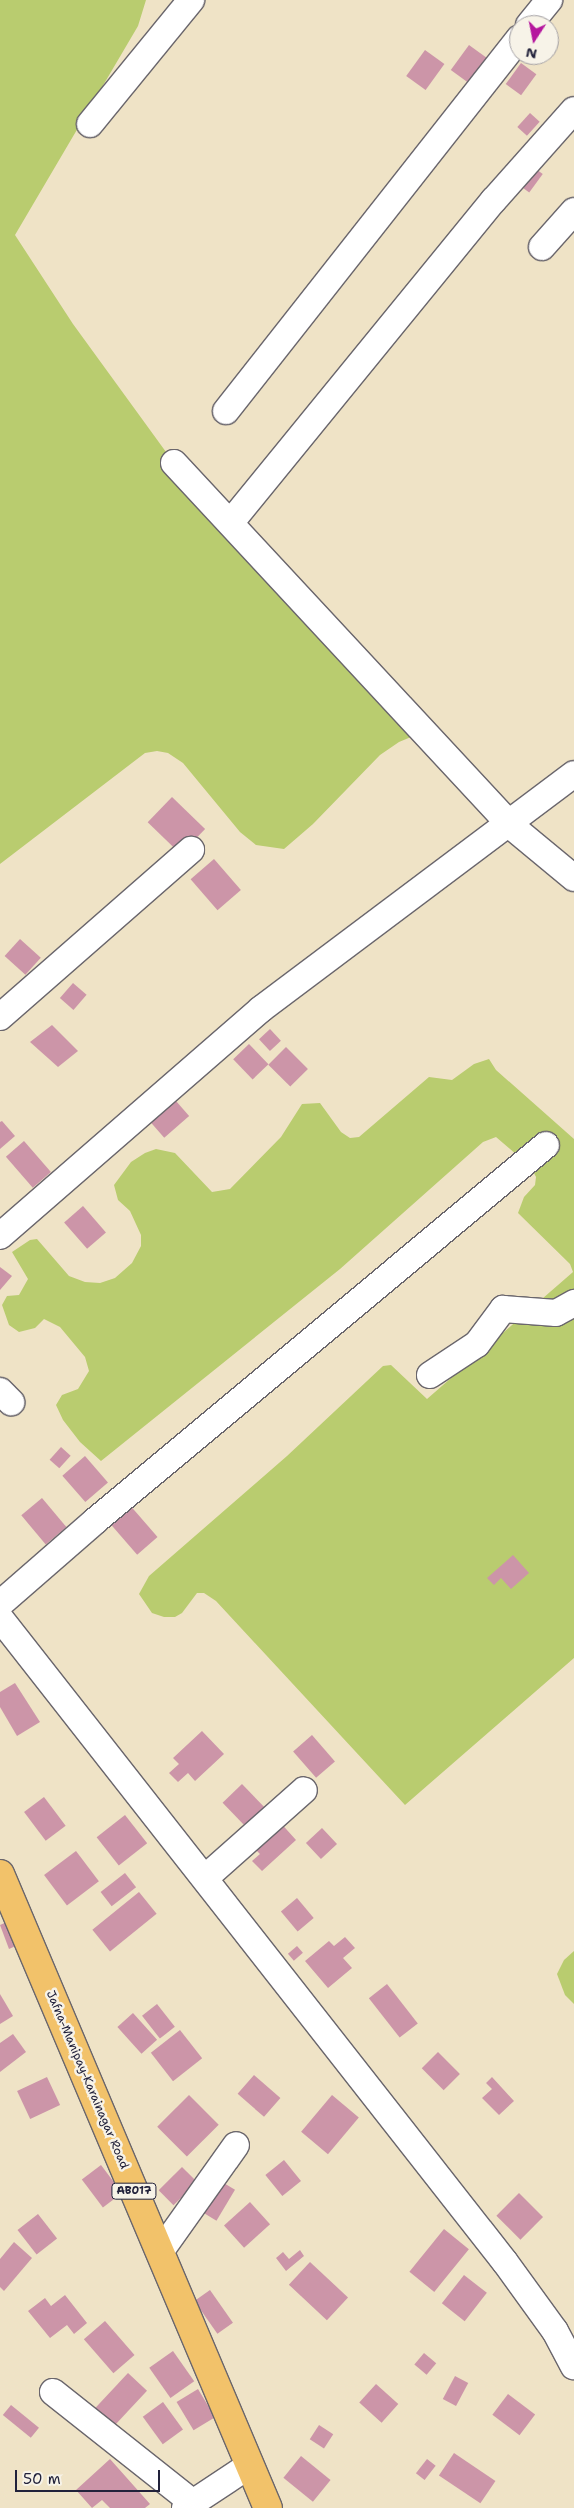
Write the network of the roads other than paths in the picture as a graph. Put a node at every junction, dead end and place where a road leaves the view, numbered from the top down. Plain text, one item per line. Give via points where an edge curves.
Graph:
1 (191, 0) edge
2 (549, 0) edge
3 (537, 15) edge
4 (509, 51) edge
5 (574, 110) edge
6 (90, 124) dead end
7 (574, 211) edge
8 (542, 247) dead end
9 (226, 411) dead end
10 (174, 463) dead end
11 (231, 522) junction
12 (574, 774) edge
13 (510, 824) junction
14 (191, 850) dead end
15 (574, 878) edge
16 (0, 1017) edge
17 (546, 1145) dead end
18 (0, 1236) edge
19 (574, 1303) edge
20 (430, 1374) dead end
21 (0, 1604) edge
22 (0, 1618) edge
23 (304, 1790) dead end
24 (0, 1874) edge
25 (205, 1878) junction
26 (236, 2145) dead end
27 (160, 2252) junction
28 (574, 2366) edge
29 (53, 2392) dead end
30 (250, 2465) junction
31 (189, 2505) edge
32 (268, 2508) edge

1 - 6 street
2 - 3 street
4 - 9 street
5 - 11 street via 494,200
7 - 8 street
10 - 11 street
11 - 13 street
12 - 13 street
13 - 15 street
13 - 18 street via 261,1008
14 - 16 street
17 - 21 street
19 - 20 street via 556,1313 503,1309 477,1344
22 - 25 street
23 - 25 street
24 - 27 main road, Jafna-Manipay-Karainagar Road / AB017
25 - 28 street via 303,2008 506,2262 555,2331
26 - 27 street
27 - 30 main road, Jafna-Manipay-Karainagar Road / AB017
29 - 31 street
30 - 31 street
30 - 32 main road, Jafna-Manipay-Karainagar Road / AB017

